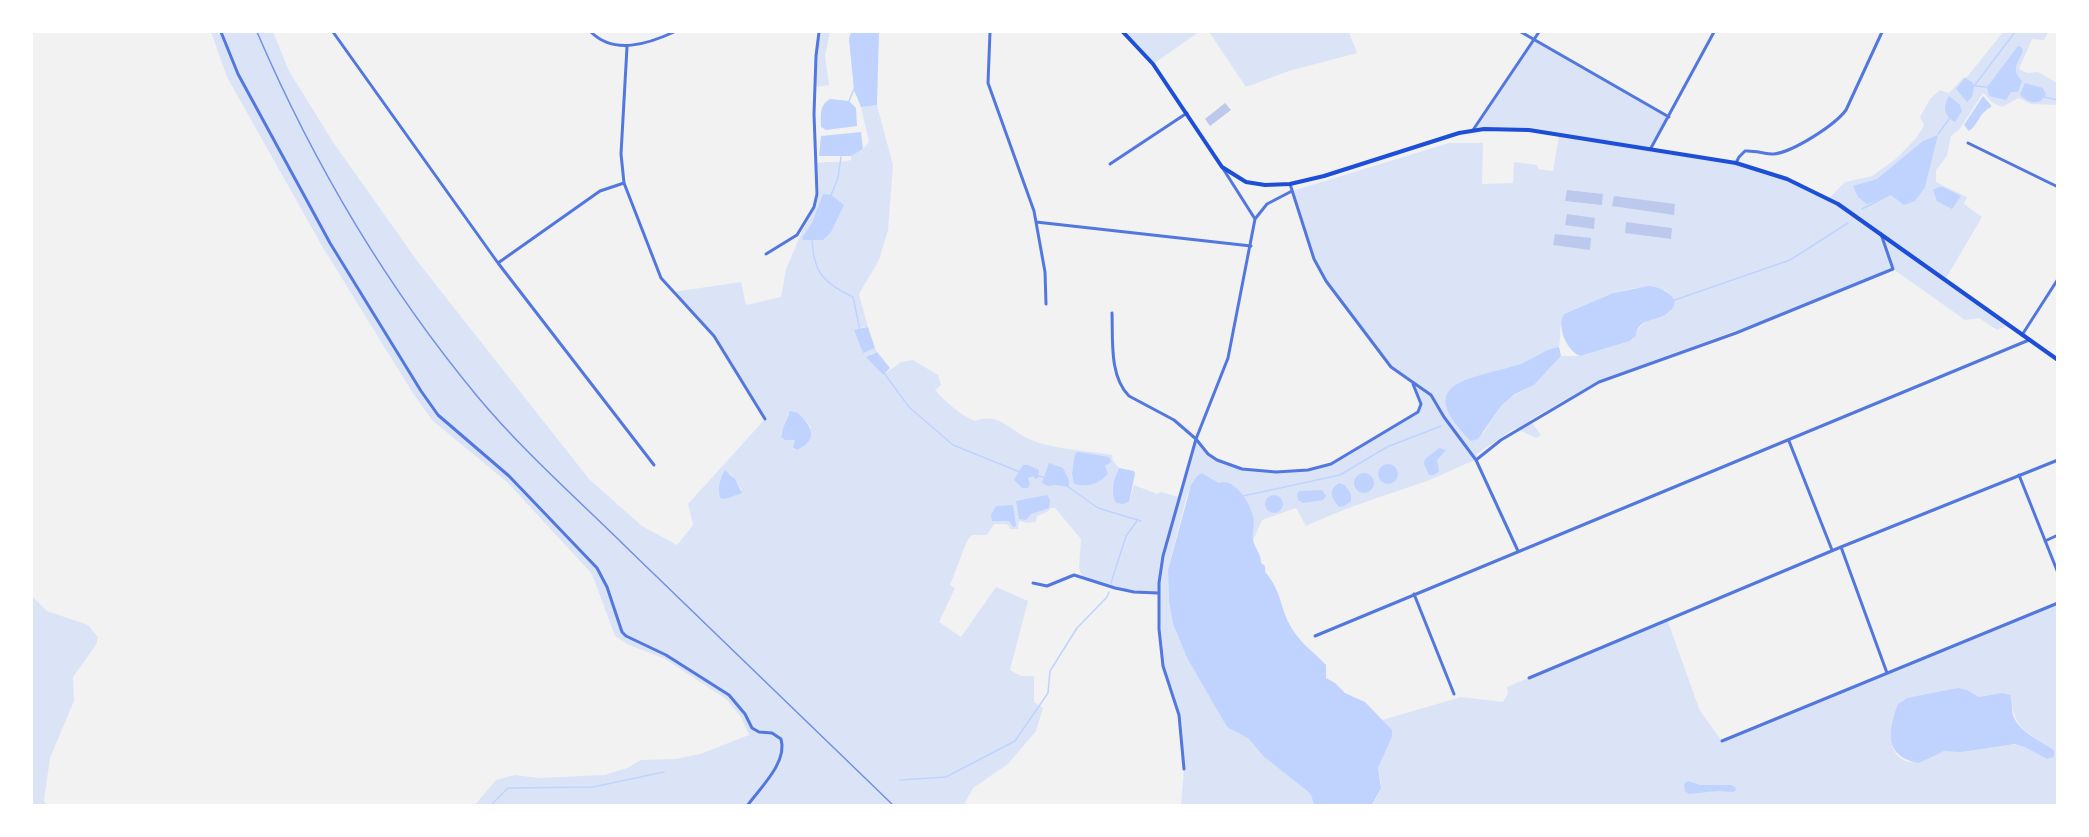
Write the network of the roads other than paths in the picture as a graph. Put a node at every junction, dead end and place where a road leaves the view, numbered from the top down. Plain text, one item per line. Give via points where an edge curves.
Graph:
1 (221, 32) edge
2 (333, 32) edge
3 (591, 32) edge
4 (674, 32) edge
5 (819, 32) edge
6 (990, 32) edge
7 (1124, 32) edge
8 (1521, 32) edge
9 (1539, 32) edge
10 (1714, 32) edge
11 (1882, 32) edge
12 (1534, 40) junction
13 (627, 47) junction
14 (1187, 113) junction
15 (1668, 117) junction
16 (1473, 130) junction
17 (1968, 143) dead end
18 (1651, 148) junction
19 (1736, 163) junction
20 (1110, 164) dead end
21 (1222, 167) junction
22 (624, 183) junction
23 (1290, 184) junction
24 (2058, 187) edge
25 (1292, 191) junction
26 (1255, 219) junction
27 (1036, 222) junction
28 (1880, 232) junction
29 (1251, 246) junction
30 (766, 254) dead end
31 (498, 263) junction
32 (2058, 279) edge
33 (1046, 304) dead end
34 (1112, 313) dead end
35 (2022, 335) junction
36 (2029, 340) junction
37 (2058, 360) edge
38 (1413, 384) junction
39 (765, 419) dead end
40 (1196, 439) junction
41 (1790, 441) junction
42 (1476, 460) junction
43 (2058, 460) edge
44 (654, 465) dead end
45 (2019, 475) junction
46 (2058, 535) edge
47 (2045, 541) junction
48 (1841, 546) junction
49 (1832, 550) junction
50 (1518, 551) junction
51 (2058, 573) edge
52 (1033, 583) dead end
53 (1158, 593) junction
54 (1414, 594) junction
55 (2058, 603) edge
56 (1315, 636) dead end
57 (1887, 673) junction
58 (1529, 678) dead end
59 (1454, 694) dead end
60 (1722, 741) dead end
61 (1184, 769) dead end
62 (747, 806) edge

1 - 62 street via 238,74 330,243 438,416 509,476 597,568 626,636 666,655 729,695 752,728 781,739 783,750 778,764
2 - 31 street
3 - 13 street
4 - 13 street
5 - 30 street via 814,114 817,194 797,235
6 - 27 street via 988,83
7 - 14 main road via 1148,57
8 - 12 street
9 - 12 street
10 - 15 street
11 - 19 street via 1839,118 1788,150 1770,154 1745,151
12 - 15 street
12 - 16 street
13 - 22 street via 621,154
14 - 20 street
14 - 21 main road
15 - 18 street
16 - 18 main road via 1528,130
16 - 23 main road
17 - 24 street
18 - 19 main road
19 - 28 main road via 1806,187
21 - 23 main road via 1250,183
21 - 26 street
22 - 31 street via 600,191
22 - 39 street via 661,278 714,336
23 - 25 street
25 - 26 street via 1267,204
25 - 38 street via 1314,259 1326,281 1391,367
26 - 29 street
27 - 29 street
27 - 33 street
28 - 35 main road
28 - 42 street via 1893,269 1736,333 1599,382 1501,440
29 - 40 street via 1228,358
31 - 44 street
32 - 35 street
34 - 40 street via 1114,353 1122,387 1129,396 1174,420
35 - 36 main road
36 - 37 main road
36 - 41 street
38 - 40 street via 1419,412 1320,468 1287,472 1242,469 1213,457
38 - 42 street via 1431,395
40 - 53 street via 1163,556
41 - 49 street
41 - 50 street
42 - 50 street
43 - 45 street
45 - 47 street
45 - 48 street
46 - 47 street
47 - 51 street
48 - 49 street
48 - 57 street
49 - 58 street
50 - 54 street
52 - 53 street via 1047,585 1074,574 1115,588
53 - 61 street via 1163,666 1179,715
54 - 56 street
54 - 59 street
55 - 57 street
57 - 60 street

